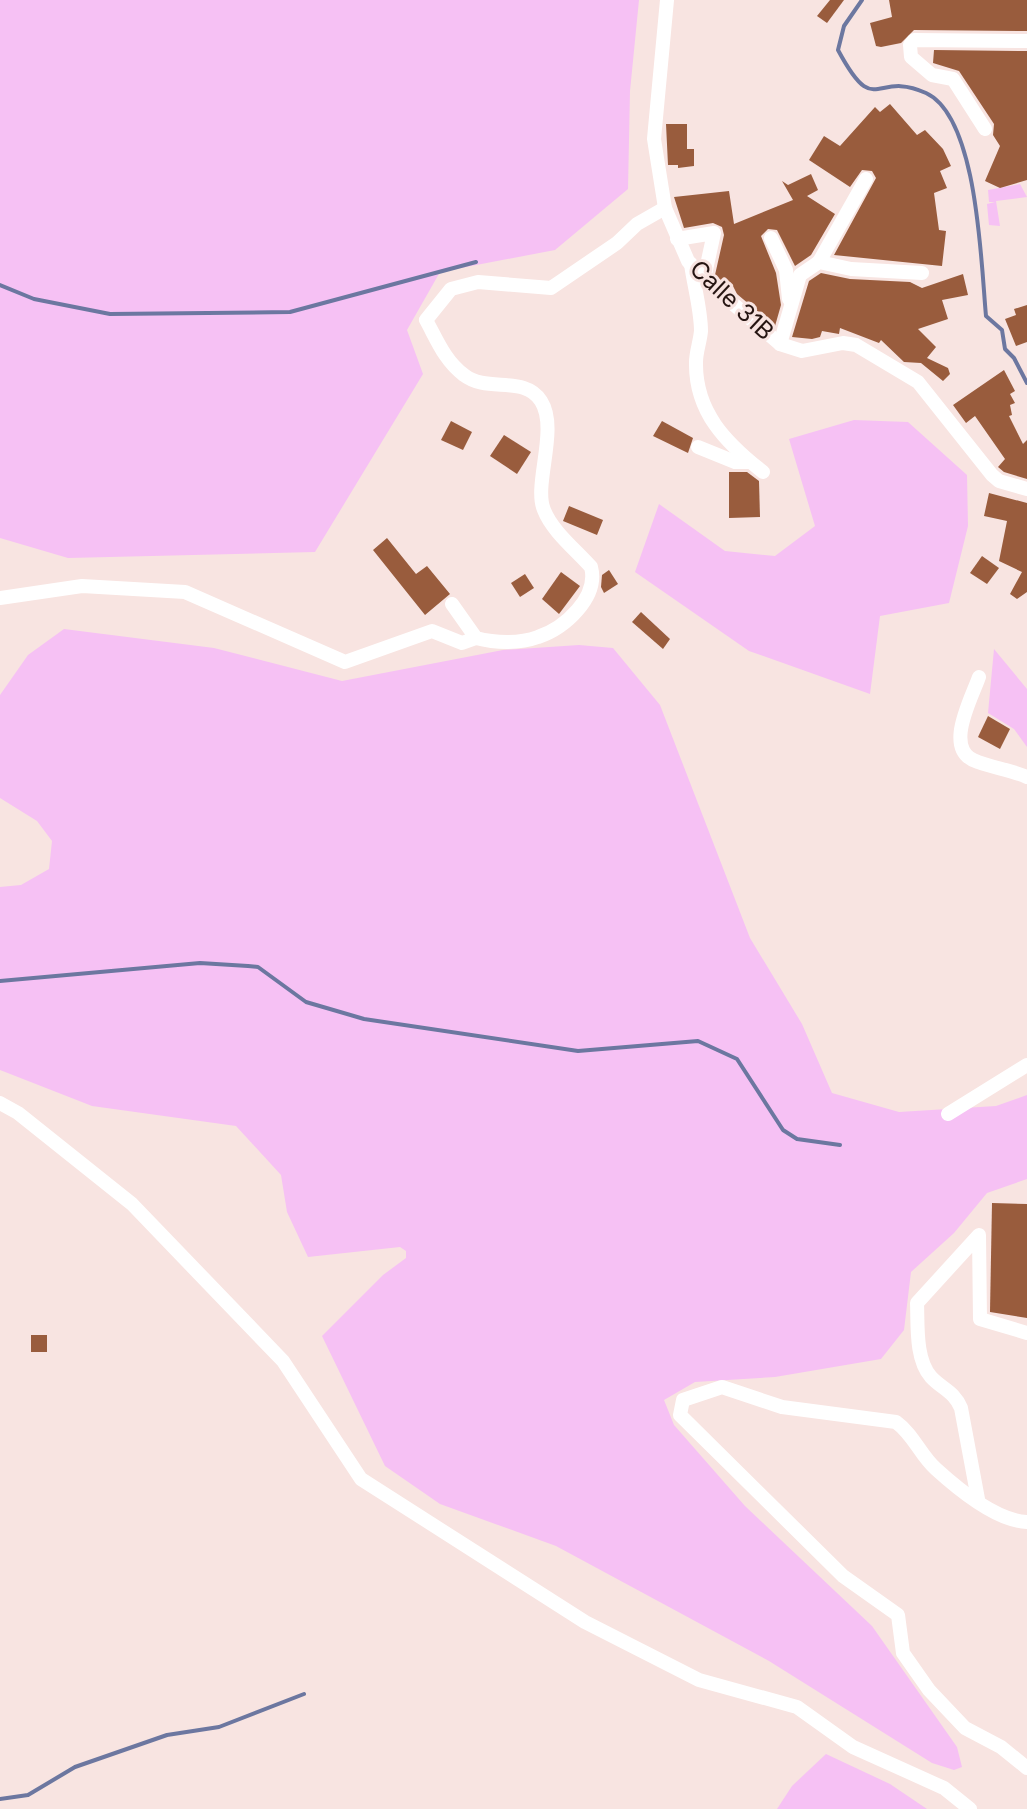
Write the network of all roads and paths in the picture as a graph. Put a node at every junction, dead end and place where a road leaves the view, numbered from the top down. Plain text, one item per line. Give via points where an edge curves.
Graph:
1 (667, 0) edge
2 (1027, 41) edge
3 (985, 129) dead end
4 (866, 179) dead end
5 (665, 208) junction
6 (771, 238) dead end
7 (677, 239) junction
8 (819, 262) junction
9 (691, 264) junction
10 (922, 273) dead end
11 (704, 279) junction
12 (789, 304) junction
13 (780, 344) junction
14 (698, 447) dead end
15 (1027, 489) edge
16 (0, 598) edge
17 (452, 604) dead end
18 (476, 638) junction
19 (979, 677) dead end
20 (1027, 777) edge
21 (1027, 1065) edge
22 (0, 1103) edge
23 (948, 1114) dead end
24 (1027, 1333) edge
25 (978, 1499) junction
26 (1027, 1522) edge
27 (1027, 1768) edge
28 (970, 1809) edge

1 - 5 street, Calle 31B via 654,139
2 - 3 street via 914,40 910,45 911,57 932,75 953,79
4 - 8 street
5 - 7 street, Calle 31B
5 - 18 street via 551,288 478,282 451,289 426,320 447,359 464,376 484,386 527,388 539,398 547,442 540,494 544,511 593,574 588,596 551,631 495,643
6 - 12 street via 786,270
7 - 9 street, Calle 31B
7 - 11 street via 714,233
8 - 10 street
8 - 12 street via 800,275
9 - 11 street, Calle 31B
9 - 14 street via 701,331 698,390 712,424 757,467
11 - 13 street, Calle 31B
12 - 13 street
13 - 15 street, Calle 31B via 802,351 843,343 869,351 918,382 999,481
16 - 18 street via 82,586 185,592 345,662 432,631 462,643
17 - 18 street
19 - 20 street via 959,735 961,748 975,762
21 - 23 street
22 - 28 street via 132,1204 283,1361 361,1479 585,1622 699,1680 797,1707 853,1747 944,1788
24 - 25 street via 980,1319 979,1235 917,1303 920,1351 929,1376 955,1395 961,1408
25 - 26 street via 1005,1518
25 - 27 street via 935,1468 911,1433 896,1422 782,1407 722,1387 683,1400 680,1415 843,1576 898,1615 903,1653 929,1690 965,1728

